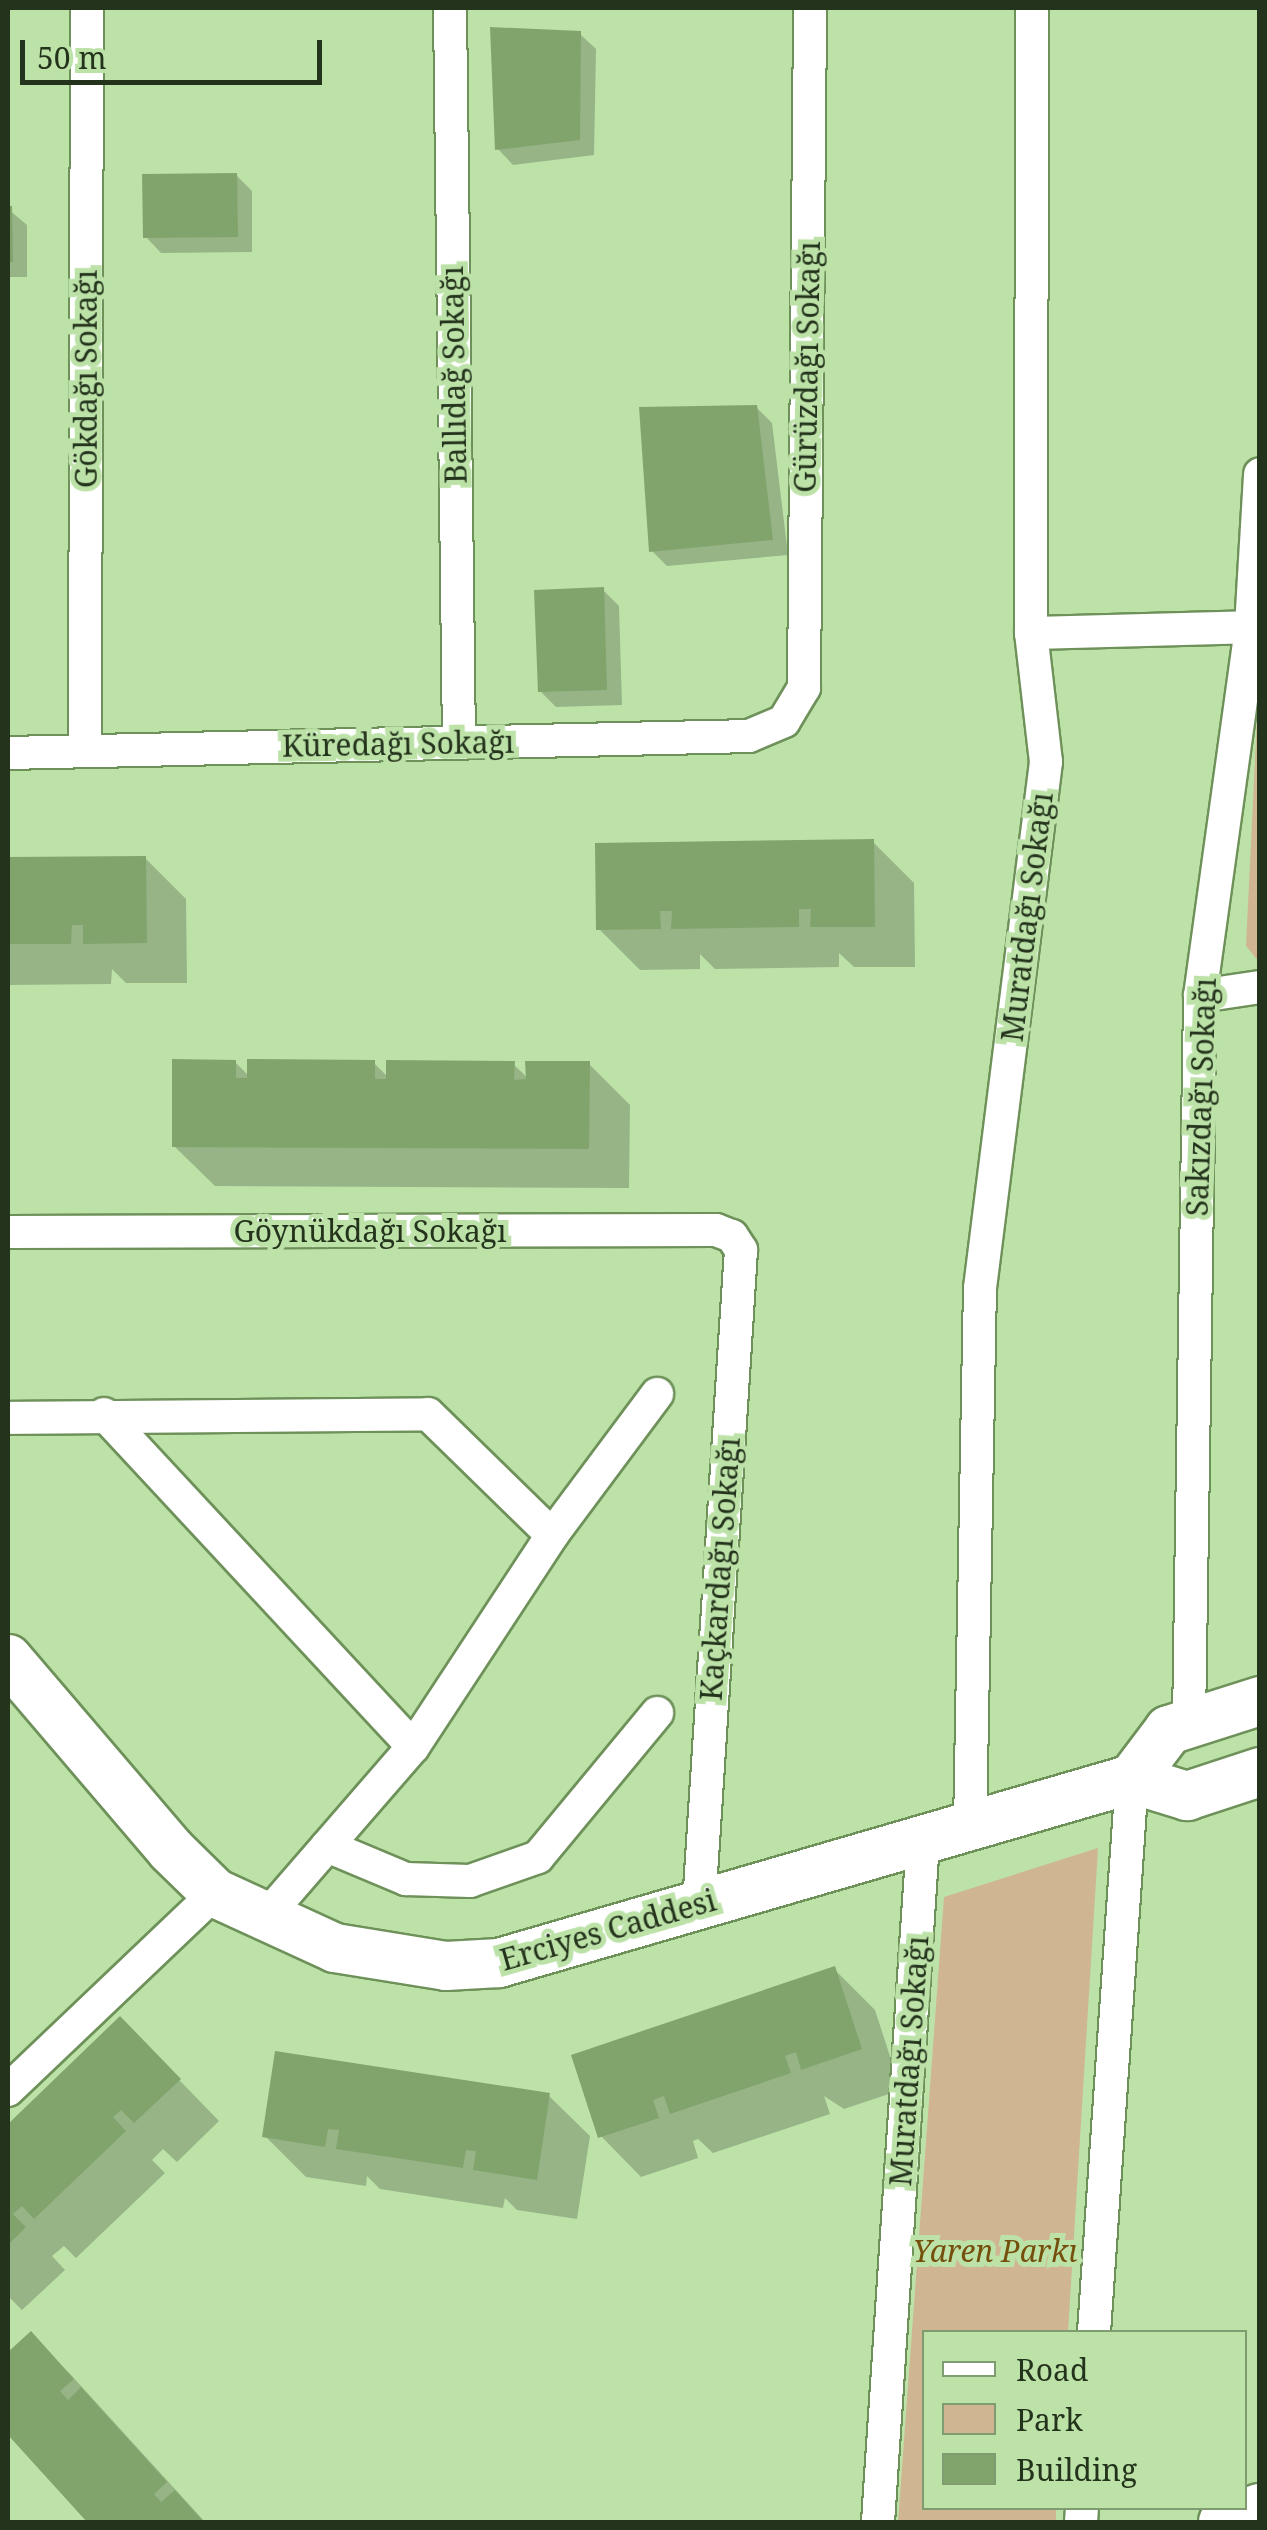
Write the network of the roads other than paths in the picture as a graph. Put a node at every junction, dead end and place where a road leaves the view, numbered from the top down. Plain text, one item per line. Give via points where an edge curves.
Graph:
1 (86, 8) edge
2 (450, 8) edge
3 (810, 8) edge
4 (1032, 8) edge
5 (1260, 474) edge
6 (1255, 627) edge
7 (1031, 633) junction
8 (784, 721) joint
9 (458, 743) junction
10 (85, 751) junction
11 (8, 752) edge
12 (1260, 987) edge
13 (1200, 996) junction
14 (8, 1232) edge
15 (732, 1236) joint
16 (657, 1394) dead end
17 (104, 1414) junction
18 (8, 1418) edge
19 (552, 1535) junction
20 (8, 1659) edge
21 (1260, 1701) edge
22 (658, 1713) dead end
23 (1189, 1723) junction
24 (413, 1746) junction
25 (1260, 1772) edge
26 (1132, 1779) junction
27 (970, 1826) junction
28 (924, 1840) junction
29 (327, 1846) junction
30 (215, 1892) junction
31 (699, 1905) junction
32 (263, 1920) junction
33 (8, 2090) edge
34 (1094, 2330) edge
35 (1260, 2508) edge
36 (878, 2522) edge
37 (1223, 2522) edge

1 - 10 street, Gökdağı Sokağı
2 - 9 street, Ballıdağ Sokağı
3 - 8 street, Gürüzdağı Sokağı via 804,688
4 - 7 street, Muratdağı Sokağı
5 - 6 street, Sakızdağı Sokağı
6 - 7 street
6 - 13 street, Sakızdağı Sokağı
7 - 27 street, Muratdağı Sokağı via 1045,775 980,1288
8 - 9 street, Küredağı Sokağı via 749,736
9 - 10 street, Küredağı Sokağı
10 - 11 street, Küredağı Sokağı
12 - 13 street
13 - 23 street, Sakızdağı Sokağı
14 - 15 street, Göynükdağı Sokağı via 716,1230
15 - 31 street, Kaçkardağı Sokağı via 741,1250
16 - 19 street
17 - 18 street
17 - 19 street via 428,1414
17 - 24 street
19 - 24 street
20 - 30 street, Erciyes Caddesi via 170,1850
21 - 23 street
22 - 29 street via 538,1858 470,1881 406,1879
23 - 26 street via 1168,1730
24 - 29 street
25 - 26 street via 1186,1796
26 - 27 street, Erciyes Caddesi
26 - 34 street
27 - 28 street, Erciyes Caddesi
28 - 31 street, Erciyes Caddesi
28 - 36 street, Muratdağı Sokağı
29 - 32 street
30 - 32 street, Erciyes Caddesi
30 - 33 street
31 - 32 street, Erciyes Caddesi via 500,1964 446,1966 335,1948
35 - 37 street

